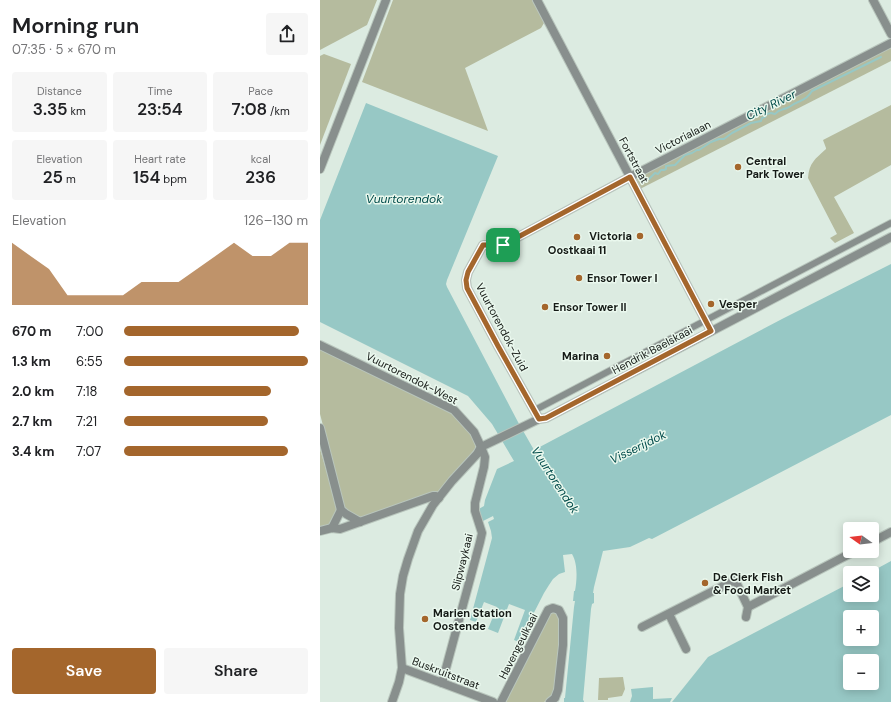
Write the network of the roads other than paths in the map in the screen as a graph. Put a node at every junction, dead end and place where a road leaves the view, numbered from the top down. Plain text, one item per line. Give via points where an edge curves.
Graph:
1 (386, 0) edge
2 (537, 0) edge
3 (873, 0) edge
4 (891, 34) edge
5 (891, 43) edge
6 (320, 169) edge
7 (630, 177) junction
8 (891, 222) edge
9 (891, 237) edge
10 (483, 245) joint
11 (706, 320) junction
12 (711, 331) junction
13 (320, 345) edge
14 (535, 410) junction
15 (539, 419) junction
16 (320, 428) edge
17 (481, 447) junction
18 (439, 498) junction
19 (341, 510) junction
20 (360, 522) junction
21 (332, 528) junction
22 (320, 532) edge
23 (891, 532) edge
24 (879, 538) edge
25 (843, 557) edge
26 (748, 607) junction
27 (669, 614) junction
28 (746, 618) dead end
29 (642, 627) dead end
30 (686, 649) dead end
31 (402, 668) junction
32 (442, 683) junction
33 (392, 702) edge
34 (493, 702) edge
35 (501, 702) edge
36 (550, 702) edge

1 - 6 street
2 - 7 street, Fortstraat
3 - 4 street
5 - 7 street, Victorialaan
7 - 10 street, Victorialaan via 503,245
7 - 11 street, Fortstraat
8 - 11 street, Hendrik Baelskaai
9 - 12 street, Hendrik Baelskaai
10 - 14 street, Vuurtorendok-Zuid via 468,272 467,288
11 - 12 street, Fortstraat
11 - 14 street, Hendrik Baelskaai
12 - 15 street, Hendrik Baelskaai via 546,418
13 - 17 street, Vuurtorendok-West via 454,410 474,432
14 - 15 street, Vuurtorendok-Zuid
15 - 17 street, Hendrik Baelskaai
16 - 19 street
17 - 18 street, Hendrik Baelskaai
17 - 32 street, Slipwaykaai via 485,457 475,511 482,533
18 - 20 street via 433,496
18 - 31 street, Buskruitstraat via 418,531 403,576 399,628
19 - 20 street
19 - 21 street
20 - 21 street via 340,529
21 - 22 street
23 - 24 street
25 - 26 street
26 - 27 street via 735,580
26 - 28 street
27 - 29 street
27 - 30 street
31 - 32 street, Buskruitstraat
31 - 33 street
32 - 34 street, Buskruitstraat
35 - 36 street, Havengeulkaai via 548,610 552,608 559,610 563,618 563,645 558,690

